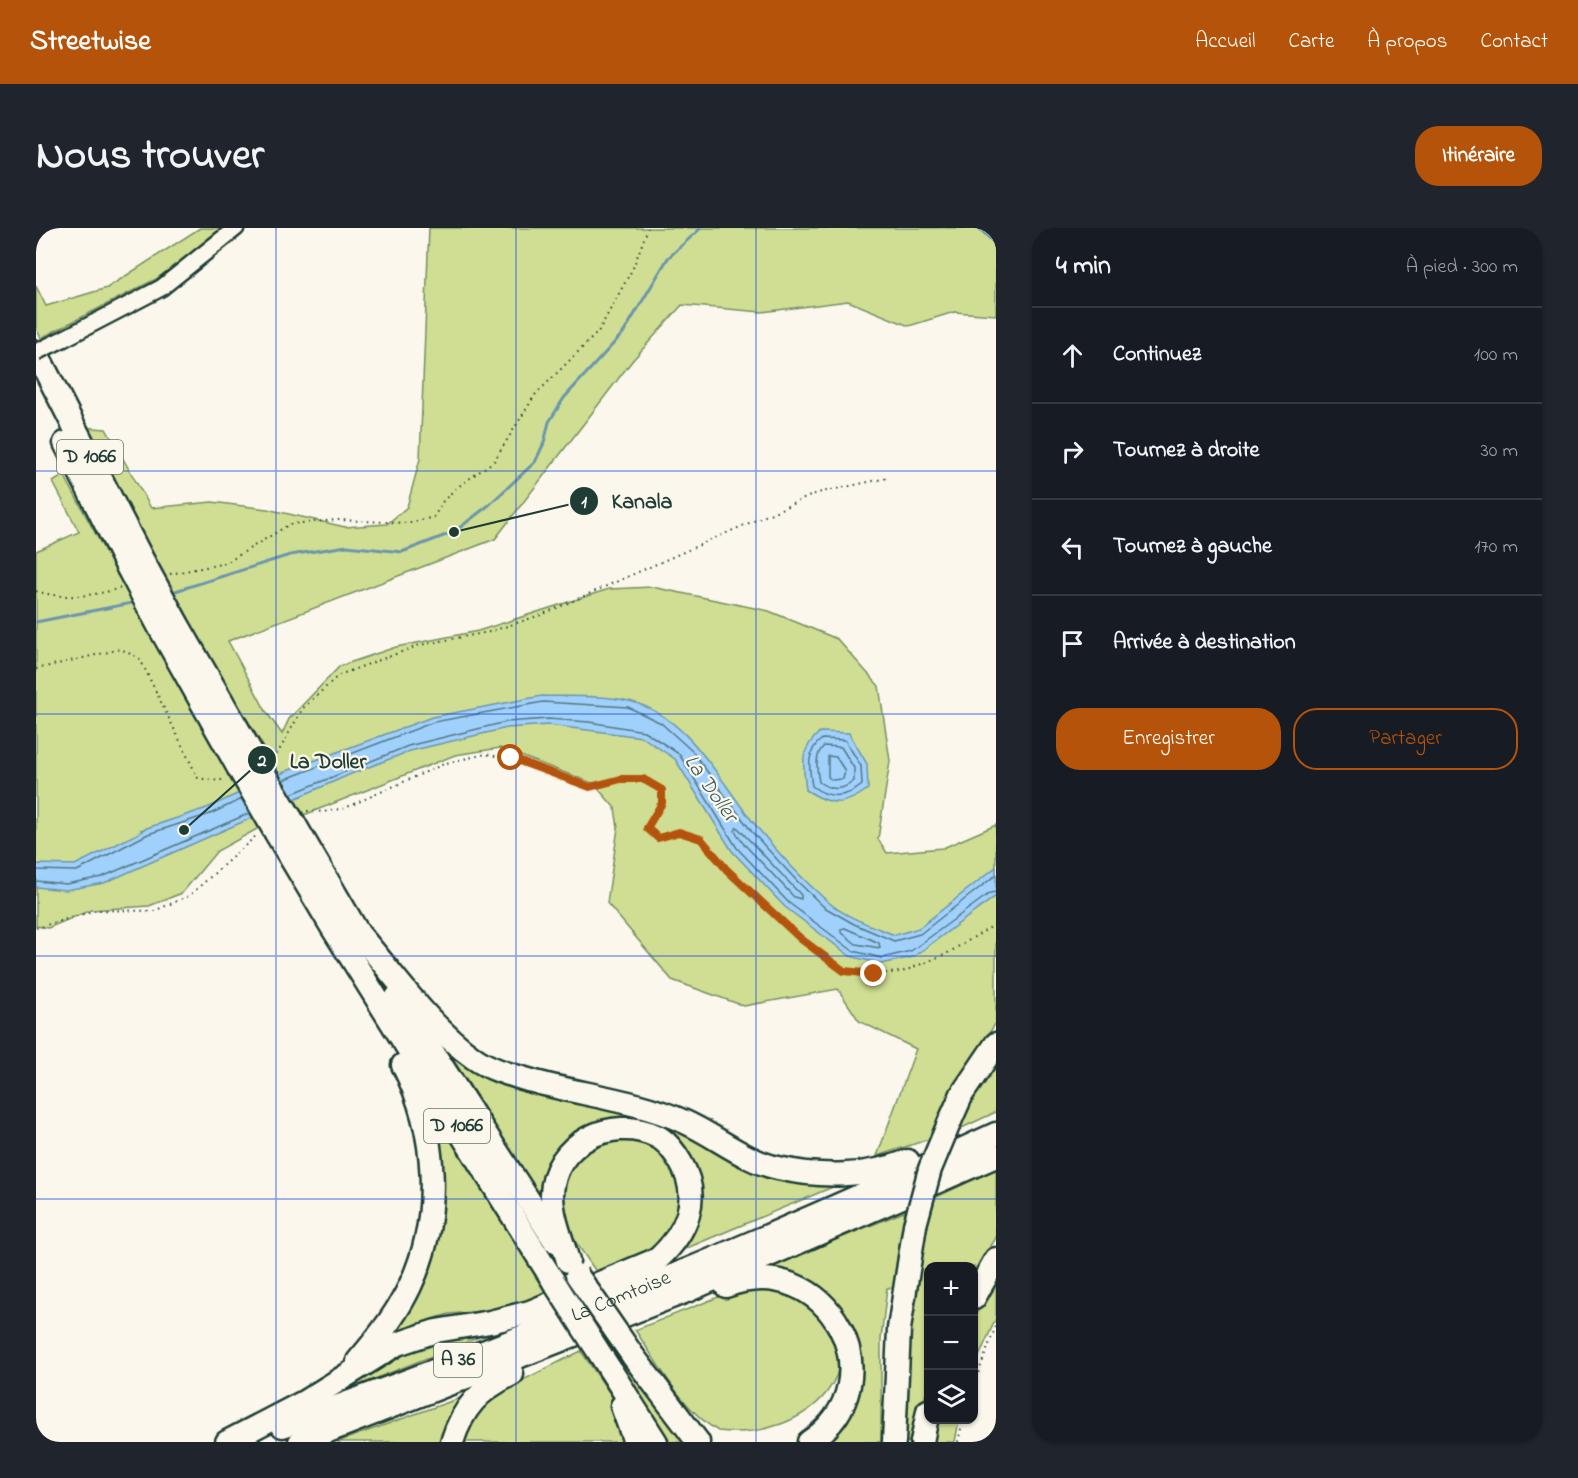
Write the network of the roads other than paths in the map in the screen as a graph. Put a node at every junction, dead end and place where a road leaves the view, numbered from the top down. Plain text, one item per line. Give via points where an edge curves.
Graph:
1 (236, 228) edge
2 (36, 352) edge
3 (36, 385) edge
4 (132, 573) junction
5 (285, 826) junction
6 (357, 932) junction
7 (360, 971) junction
8 (996, 1044) edge
9 (996, 1134) edge
10 (962, 1150) junction
11 (996, 1156) edge
12 (996, 1259) edge
13 (573, 1268) junction
14 (689, 1290) junction
15 (978, 1291) edge
16 (545, 1348) junction
17 (610, 1370) junction
18 (344, 1379) junction
19 (658, 1389) junction
20 (925, 1424) edge
21 (227, 1442) edge
22 (239, 1442) edge
23 (300, 1442) edge
24 (452, 1442) edge
25 (635, 1442) edge
26 (656, 1442) edge
27 (698, 1442) edge
28 (715, 1442) edge
29 (809, 1442) edge
30 (894, 1442) edge
31 (921, 1442) edge

1 - 2 street, bridge via 161,288
2 - 4 highway, D 1066
3 - 4 highway, D 1066
4 - 5 highway, D 1066, bridge via 170,627
5 - 6 highway, D 1066
5 - 7 highway, D 1066
6 - 10 highway via 451,1041 501,1072 655,1110 776,1168 847,1175
6 - 13 highway, D 1066
7 - 17 highway, D 1066, bridge
7 - 18 highway via 417,1092 430,1154 432,1195 426,1242 410,1286 386,1328
8 - 30 highway, bridge via 962,1094 930,1168 915,1225 899,1329
9 - 10 highway, La Comtoise / A 36
10 - 22 highway, La Comtoise / A 36 via 558,1322
11 - 14 highway, La Comtoise / A 36
12 - 15 highway
13 - 18 highway via 555,1220 552,1194 561,1161 588,1136 605,1130 633,1130 658,1137 677,1156 688,1175 692,1200 685,1227 658,1259 530,1312 436,1331 397,1344
13 - 19 highway, D 1066, bridge
14 - 16 highway, La Comtoise / A 36
14 - 29 highway via 708,1292 750,1280 781,1281 812,1293 835,1316 848,1348 849,1382 837,1414
16 - 23 highway, La Comtoise / A 36
16 - 24 highway via 529,1365 473,1399
17 - 25 highway
17 - 26 highway, D 1066
18 - 21 highway
19 - 27 highway, D 1066
19 - 28 highway
20 - 31 highway

